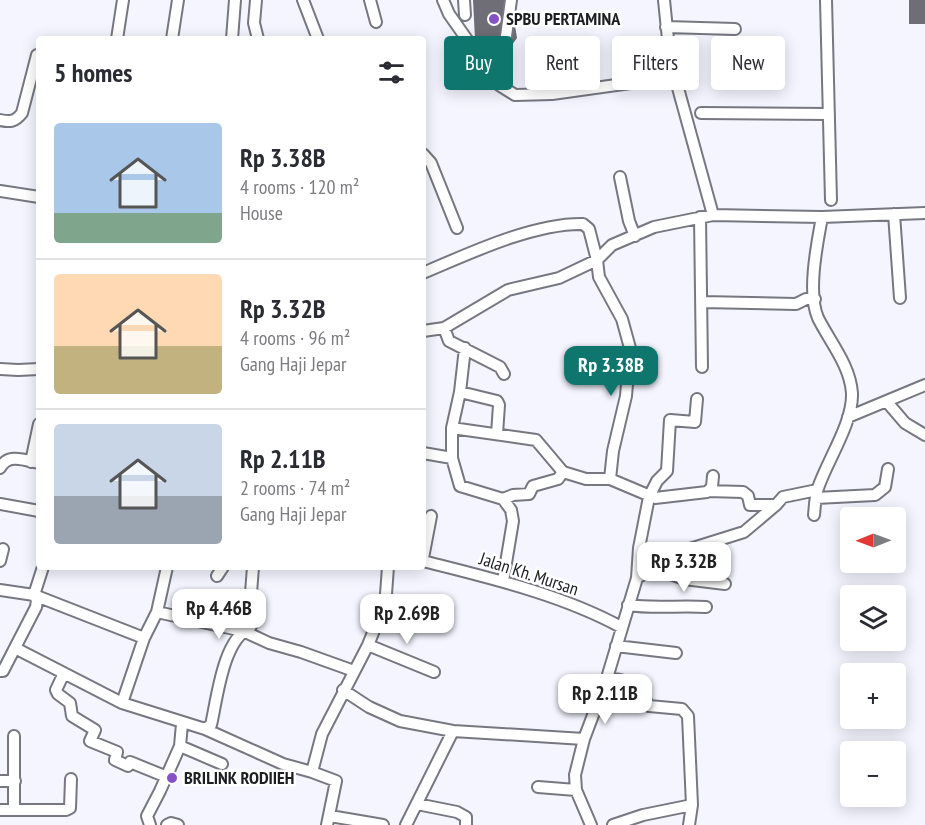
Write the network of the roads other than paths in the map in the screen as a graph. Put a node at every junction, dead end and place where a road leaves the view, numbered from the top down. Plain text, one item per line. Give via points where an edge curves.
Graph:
1 (123, 0) edge
2 (178, 0) edge
3 (235, 0) edge
4 (256, 0) edge
5 (303, 0) edge
6 (370, 0) edge
7 (443, 0) edge
8 (464, 0) edge
9 (511, 0) edge
10 (664, 0) edge
11 (826, 0) edge
12 (465, 15) dead end
13 (376, 22) dead end
14 (666, 27) junction
15 (735, 29) dead end
16 (117, 36) edge
17 (172, 36) edge
18 (232, 36) edge
19 (257, 36) edge
20 (317, 36) edge
21 (506, 36) dead end
22 (36, 60) edge
23 (612, 86) edge
24 (701, 113) dead end
25 (829, 114) junction
26 (0, 120) edge
27 (426, 157) edge
28 (620, 177) dead end
29 (0, 191) edge
30 (36, 197) edge
31 (831, 200) dead end
32 (925, 213) edge
33 (894, 214) junction
34 (713, 215) junction
35 (700, 217) junction
36 (822, 217) junction
37 (457, 228) dead end
38 (635, 236) junction
39 (597, 260) junction
40 (426, 272) edge
41 (900, 298) dead end
42 (815, 299) junction
43 (702, 302) junction
44 (444, 328) junction
45 (426, 331) edge
46 (465, 348) junction
47 (702, 367) dead end
48 (0, 369) edge
49 (36, 369) edge
50 (504, 374) dead end
51 (925, 385) edge
52 (460, 392) junction
53 (697, 399) dead end
54 (887, 402) junction
55 (848, 417) junction
56 (452, 428) junction
57 (496, 434) junction
58 (925, 435) edge
59 (426, 454) edge
60 (452, 458) junction
61 (35, 462) edge
62 (0, 468) edge
63 (888, 470) dead end
64 (563, 472) junction
65 (713, 476) dead end
66 (610, 479) junction
67 (708, 491) junction
68 (817, 494) junction
69 (649, 497) junction
70 (503, 499) junction
71 (0, 504) edge
72 (776, 505) junction
73 (36, 510) edge
74 (814, 515) dead end
75 (431, 516) dead end
76 (426, 544) edge
77 (3, 549) dead end
78 (0, 561) edge
79 (426, 561) edge
80 (651, 567) junction
81 (42, 570) edge
82 (166, 570) edge
83 (253, 570) edge
84 (388, 570) edge
85 (637, 578) junction
86 (503, 581) junction
87 (725, 584) dead end
88 (0, 590) edge
89 (34, 595) junction
90 (628, 605) junction
91 (706, 607) dead end
92 (157, 612) junction
93 (621, 627) junction
94 (243, 631) junction
95 (144, 638) junction
96 (368, 645) junction
97 (616, 646) junction
98 (15, 648) junction
99 (676, 653) dead end
100 (0, 671) edge
101 (354, 671) junction
102 (434, 672) dead end
103 (64, 673) junction
104 (607, 678) junction
105 (343, 690) junction
106 (122, 703) junction
107 (182, 724) junction
108 (205, 729) junction
109 (453, 731) junction
110 (14, 736) dead end
111 (584, 739) junction
112 (180, 746) junction
113 (222, 764) dead end
114 (312, 772) junction
115 (167, 777) junction
116 (71, 779) dead end
117 (0, 781) edge
118 (15, 781) junction
119 (538, 787) dead end
120 (576, 790) junction
121 (417, 804) junction
122 (692, 805) junction
123 (0, 810) edge
124 (14, 810) junction
125 (329, 820) edge
126 (150, 825) edge
127 (167, 825) edge
128 (178, 825) edge
129 (383, 825) edge
130 (406, 825) edge
131 (466, 825) edge
132 (591, 825) edge
133 (613, 825) edge
134 (690, 825) edge

1 - 16 street
2 - 17 street
3 - 18 street
4 - 19 street
5 - 20 street
6 - 13 street
7 - 23 street via 499,85 515,95
8 - 12 street
9 - 21 street
10 - 14 street
11 - 25 street
14 - 15 street
14 - 34 street via 672,67
22 - 26 street via 22,113 10,122
24 - 25 street
25 - 31 street
27 - 37 street
28 - 38 street
29 - 30 street
32 - 33 street
33 - 36 street
33 - 41 street
34 - 35 street
34 - 36 street
35 - 38 street via 654,227
35 - 43 street
36 - 42 street via 813,282
38 - 39 street via 612,245
39 - 40 street via 589,229 575,224 525,233
39 - 44 street via 559,278 508,290
39 - 66 street via 599,277 622,319 630,348 626,396
42 - 43 street via 806,298 796,304
42 - 55 street via 817,315 849,374 852,395
43 - 47 street
44 - 45 street
44 - 46 street via 449,341
46 - 50 street via 500,367
46 - 52 street
48 - 49 street
51 - 54 street
52 - 56 street
52 - 57 street via 496,401
53 - 69 street via 695,422 670,420 667,471
54 - 55 street
54 - 58 street via 904,423
55 - 68 street
56 - 57 street
56 - 60 street
57 - 64 street via 536,440
59 - 60 street
60 - 70 street via 460,486
61 - 62 street via 9,458
63 - 68 street via 885,487 875,495
64 - 66 street via 586,479
64 - 70 street via 558,480 533,486 529,494
65 - 67 street
66 - 69 street
67 - 69 street
67 - 72 street via 742,492 748,496 750,505
68 - 72 street via 790,494
68 - 74 street
69 - 85 street
70 - 86 street via 513,520
71 - 73 street
72 - 80 street via 744,532 677,554
75 - 76 street
77 - 78 street
79 - 86 street, Jalan Kh. Mursan
80 - 85 street
80 - 87 street via 684,579
81 - 89 street
82 - 92 street
83 - 94 street via 255,617 250,628
84 - 96 street via 386,594
85 - 90 street
86 - 93 street, Jalan Kh. Mursan via 598,614
88 - 89 street
89 - 95 street
89 - 98 street via 36,607
90 - 91 street
90 - 93 street
92 - 94 street
92 - 95 street
93 - 97 street
94 - 101 street
94 - 108 street via 231,648 211,725
95 - 106 street
96 - 101 street
96 - 102 street
97 - 99 street
97 - 104 street
98 - 100 street
98 - 103 street
101 - 105 street
103 - 106 street
103 - 115 street via 56,690 70,703 72,716 95,730 90,741 117,752 115,760
104 - 111 street
104 - 122 street via 639,687 649,706 682,709 688,716
105 - 109 street via 400,721
105 - 114 street via 322,735
106 - 107 street
107 - 108 street
107 - 112 street
108 - 114 street via 283,764
109 - 111 street
109 - 121 street
110 - 118 street
111 - 120 street via 575,775
112 - 113 street
112 - 115 street
114 - 125 street via 336,780
115 - 126 street via 147,816
116 - 124 street via 70,808
117 - 118 street
118 - 124 street
119 - 120 street
120 - 132 street
121 - 130 street
121 - 131 street via 457,812 466,817
122 - 133 street via 643,814
122 - 134 street
123 - 124 street
125 - 129 street
127 - 128 street

